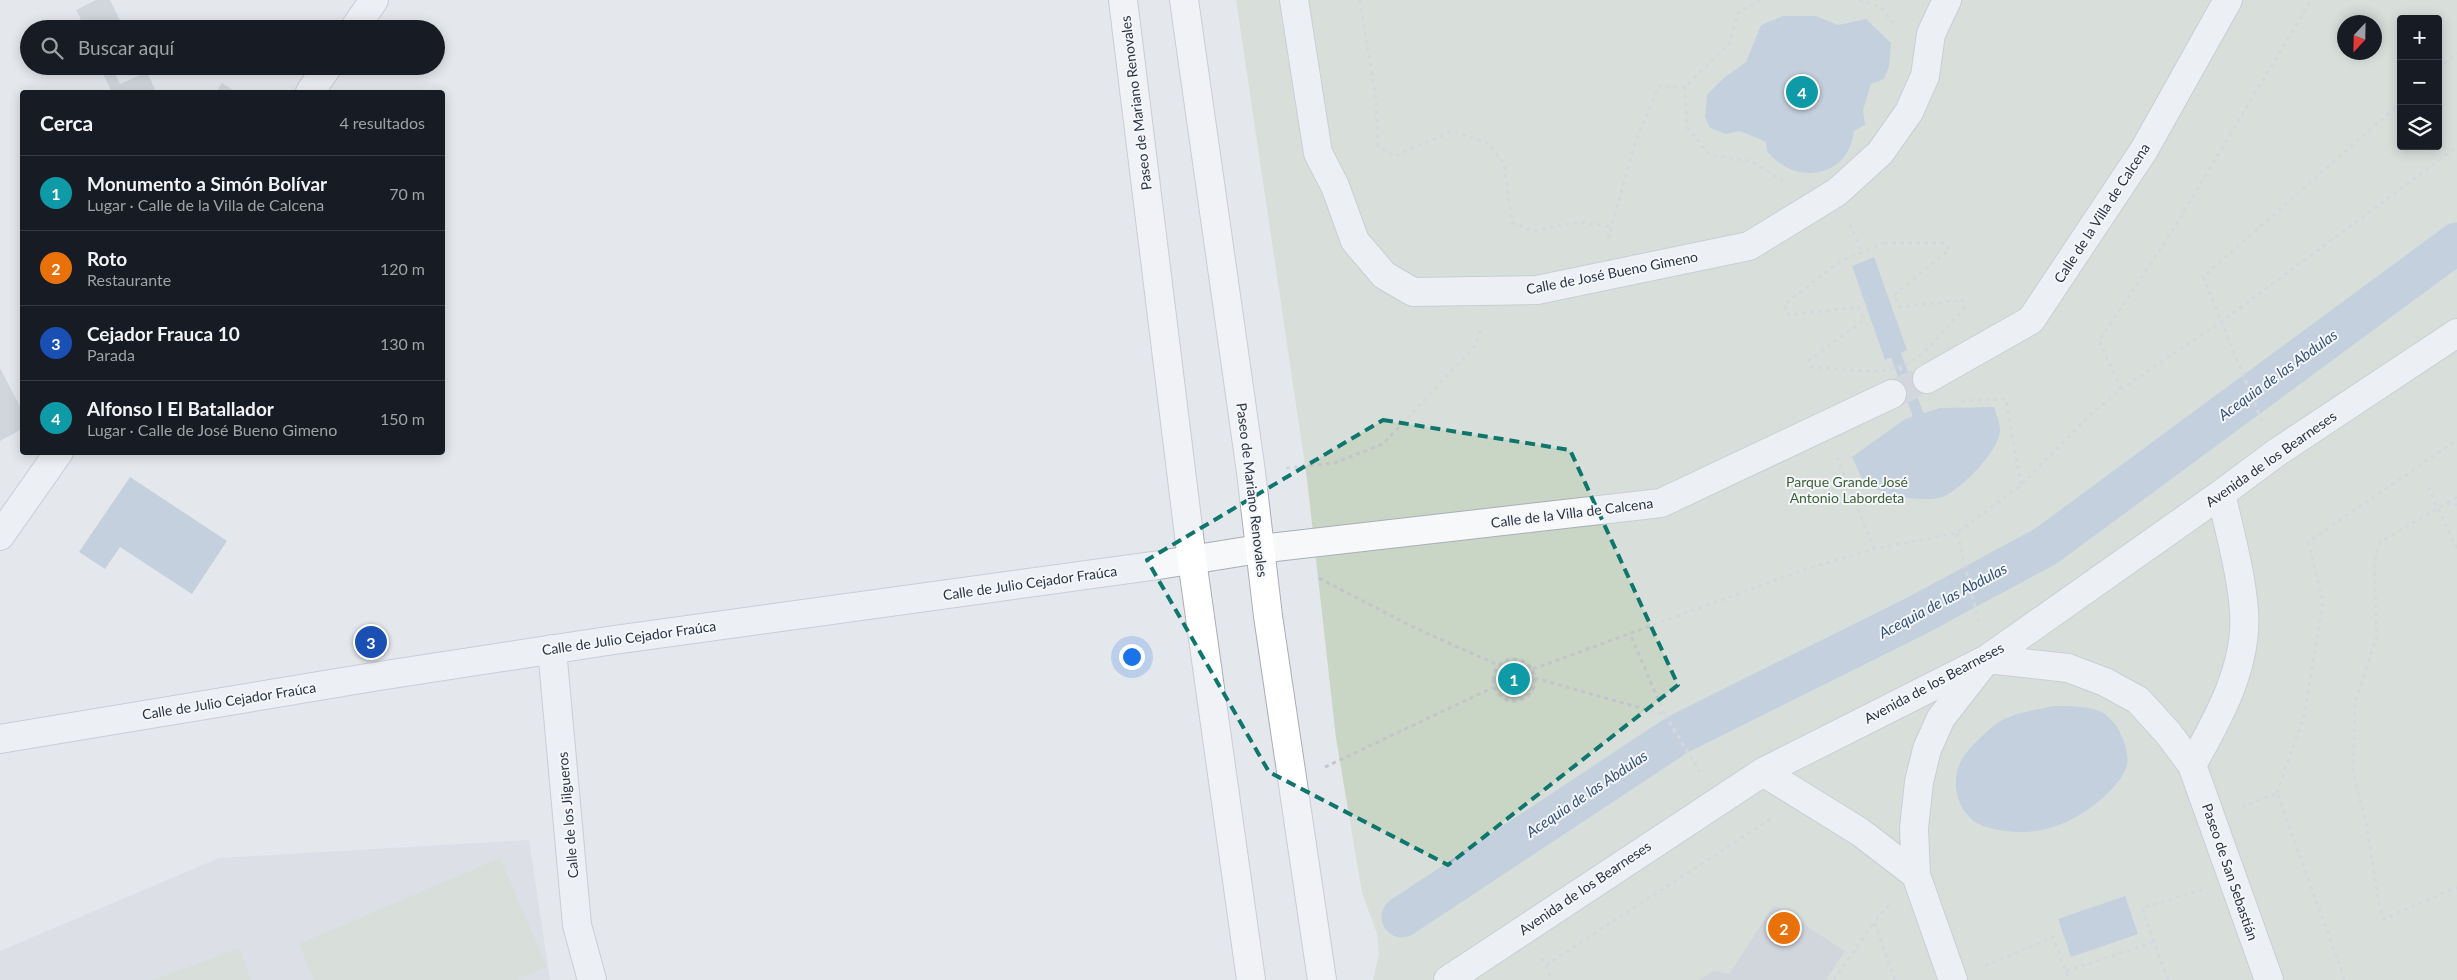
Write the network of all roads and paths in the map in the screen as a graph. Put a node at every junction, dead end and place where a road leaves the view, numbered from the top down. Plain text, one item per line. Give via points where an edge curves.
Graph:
1 (374, 0) edge
2 (1123, 0) edge
3 (1184, 0) edge
4 (1294, 0) edge
5 (1360, 0) edge
6 (1761, 0) edge
7 (1859, 0) edge
8 (1947, 0) edge
9 (2228, 0) edge
10 (2311, 0) edge
11 (360, 20) edge
12 (1897, 28) dead end
13 (2457, 53) edge
14 (2442, 66) edge
15 (322, 75) edge
16 (1686, 87) junction
17 (311, 90) edge
18 (2398, 105) edge
19 (2457, 147) edge
20 (1796, 182) dead end
21 (1612, 227) junction
22 (1585, 279) junction
23 (1496, 291) junction
24 (1965, 307) dead end
25 (2221, 322) junction
26 (2457, 333) edge
27 (1900, 367) dead end
28 (1877, 370) dead end
29 (1927, 379) tunnel mouth
30 (2121, 389) junction
31 (1902, 399) joint
32 (1957, 401) dead end
33 (2261, 419) dead end
34 (2457, 440) edge
35 (1845, 451) dead end
36 (56, 455) edge
37 (1277, 469) dead end
38 (2021, 485) junction
39 (2428, 487) dead end
40 (2221, 494) junction
41 (2457, 497) edge
42 (2447, 503) junction
43 (2457, 505) edge
44 (2438, 508) junction
45 (1957, 533) junction
46 (0, 536) edge
47 (1259, 549) junction
48 (1874, 549) junction
49 (2457, 549) edge
50 (1192, 560) junction
51 (1316, 576) dead end
52 (1975, 601) dead end
53 (1630, 634) junction
54 (552, 649) junction
55 (1987, 659) junction
56 (1498, 665) junction
57 (1533, 669) junction
58 (1535, 678) junction
59 (1494, 687) junction
60 (1665, 715) junction
61 (0, 739) edge
62 (1689, 755) dead end
63 (2192, 765) junction
64 (1763, 772) junction
65 (1293, 782) junction
66 (2277, 793) junction
67 (1803, 797) junction
68 (2212, 819) junction
69 (1916, 875) junction
70 (2232, 881) junction
71 (2457, 887) edge
72 (1874, 922) junction
73 (2155, 942) junction
74 (2066, 971) junction
75 (1838, 978) edge
76 (592, 980) edge
77 (1251, 980) edge
78 (1322, 980) edge
79 (1448, 980) edge
80 (1552, 980) edge
81 (1834, 980) edge
82 (1895, 980) edge
83 (1953, 980) edge
84 (2069, 980) edge
85 (2168, 980) edge
86 (2268, 980) edge
87 (2345, 980) edge

1 - 11 street
2 - 50 main road, Paseo de Mariano Renovales
3 - 47 main road, Paseo de Mariano Renovales
4 - 23 street, Calle de José Bueno Gimeno via 1318,153 1336,186 1355,241 1384,275 1413,292
5 - 21 path via 1376,99 1378,146 1395,156 1452,131 1488,143 1504,164 1512,222 1532,230 1580,222
6 - 16 path via 1738,13 1729,44
7 - 12 path via 1881,7
8 - 22 street, Calle de José Bueno Gimeno via 1931,34 1925,76 1909,112 1880,153 1837,192 1749,246
9 - 29 street, Calle de la Villa de Calcena via 2144,150 2032,320
10 - 30 path via 2170,233 2099,340
13 - 14 path
15 - 17 street
16 - 20 path via 1686,127 1710,154 1750,161 1787,184
16 - 21 path via 1658,86 1636,140
18 - 25 path via 2203,277
19 - 25 path
21 - 22 path
22 - 23 street, Calle de José Bueno Gimeno via 1536,290
23 - 37 path via 1475,346 1383,444 1334,463
24 - 28 path via 1962,300 1899,307 1894,295 1949,250 1945,242 1884,243 1861,251 1840,261 1784,304 1789,315 1858,307 1864,320 1809,360 1812,367
25 - 30 path
25 - 33 path
26 - 40 street, Avenida de los Bearneses via 2276,453
27 - 31 path, bridge
30 - 38 path
31 - 47 street, Calle de la Villa de Calcena via 1660,503
32 - 38 path via 2006,399
34 - 66 path via 2308,542 2323,602 2304,716
35 - 48 path via 1837,457
36 - 46 street
38 - 45 path
39 - 44 path
40 - 55 street, Avenida de los Bearneses
40 - 63 street via 2244,612 2240,657 2220,712
41 - 42 path
42 - 43 path
42 - 44 path
44 - 49 path
44 - 71 path via 2380,542 2374,563 2377,636 2355,702 2353,773 2384,918
45 - 48 path
45 - 52 path
47 - 50 street, Calle de Julio Cejador Fraúca
47 - 65 main road, Paseo de Mariano Renovales
48 - 53 path via 1803,570
50 - 54 street, Calle de Julio Cejador Fraúca
50 - 77 main road, Paseo de Mariano Renovales
51 - 56 path via 1411,626
53 - 57 path
53 - 60 path
54 - 61 street, Calle de Julio Cejador Fraúca
54 - 76 street, Calle de los Jilgueros via 577,925
55 - 63 street, Paseo de San Sebastián via 2068,668 2106,682 2138,700
55 - 64 street, Avenida de los Bearneses
55 - 69 street via 1941,718 1927,750 1919,782 1914,828
56 - 57 path via 1516,658
56 - 59 path via 1493,675
57 - 58 path
58 - 59 path via 1535,685 1528,696 1515,701 1502,697
58 - 60 path
59 - 65 path
60 - 62 path
63 - 68 street, Paseo de San Sebastián
64 - 67 street
64 - 79 street, Avenida de los Bearneses
65 - 78 main road, Paseo de Mariano Renovales
66 - 68 path
66 - 87 path
67 - 69 street via 1860,832
67 - 80 path via 1546,965
68 - 70 street, Paseo de San Sebastián
69 - 72 path
69 - 83 street
70 - 73 path via 2142,908
70 - 86 street, Paseo de San Sebastián
72 - 75 path
72 - 82 path
73 - 74 path
73 - 85 path
74 - 83 path via 2053,937
74 - 84 path
75 - 81 path

